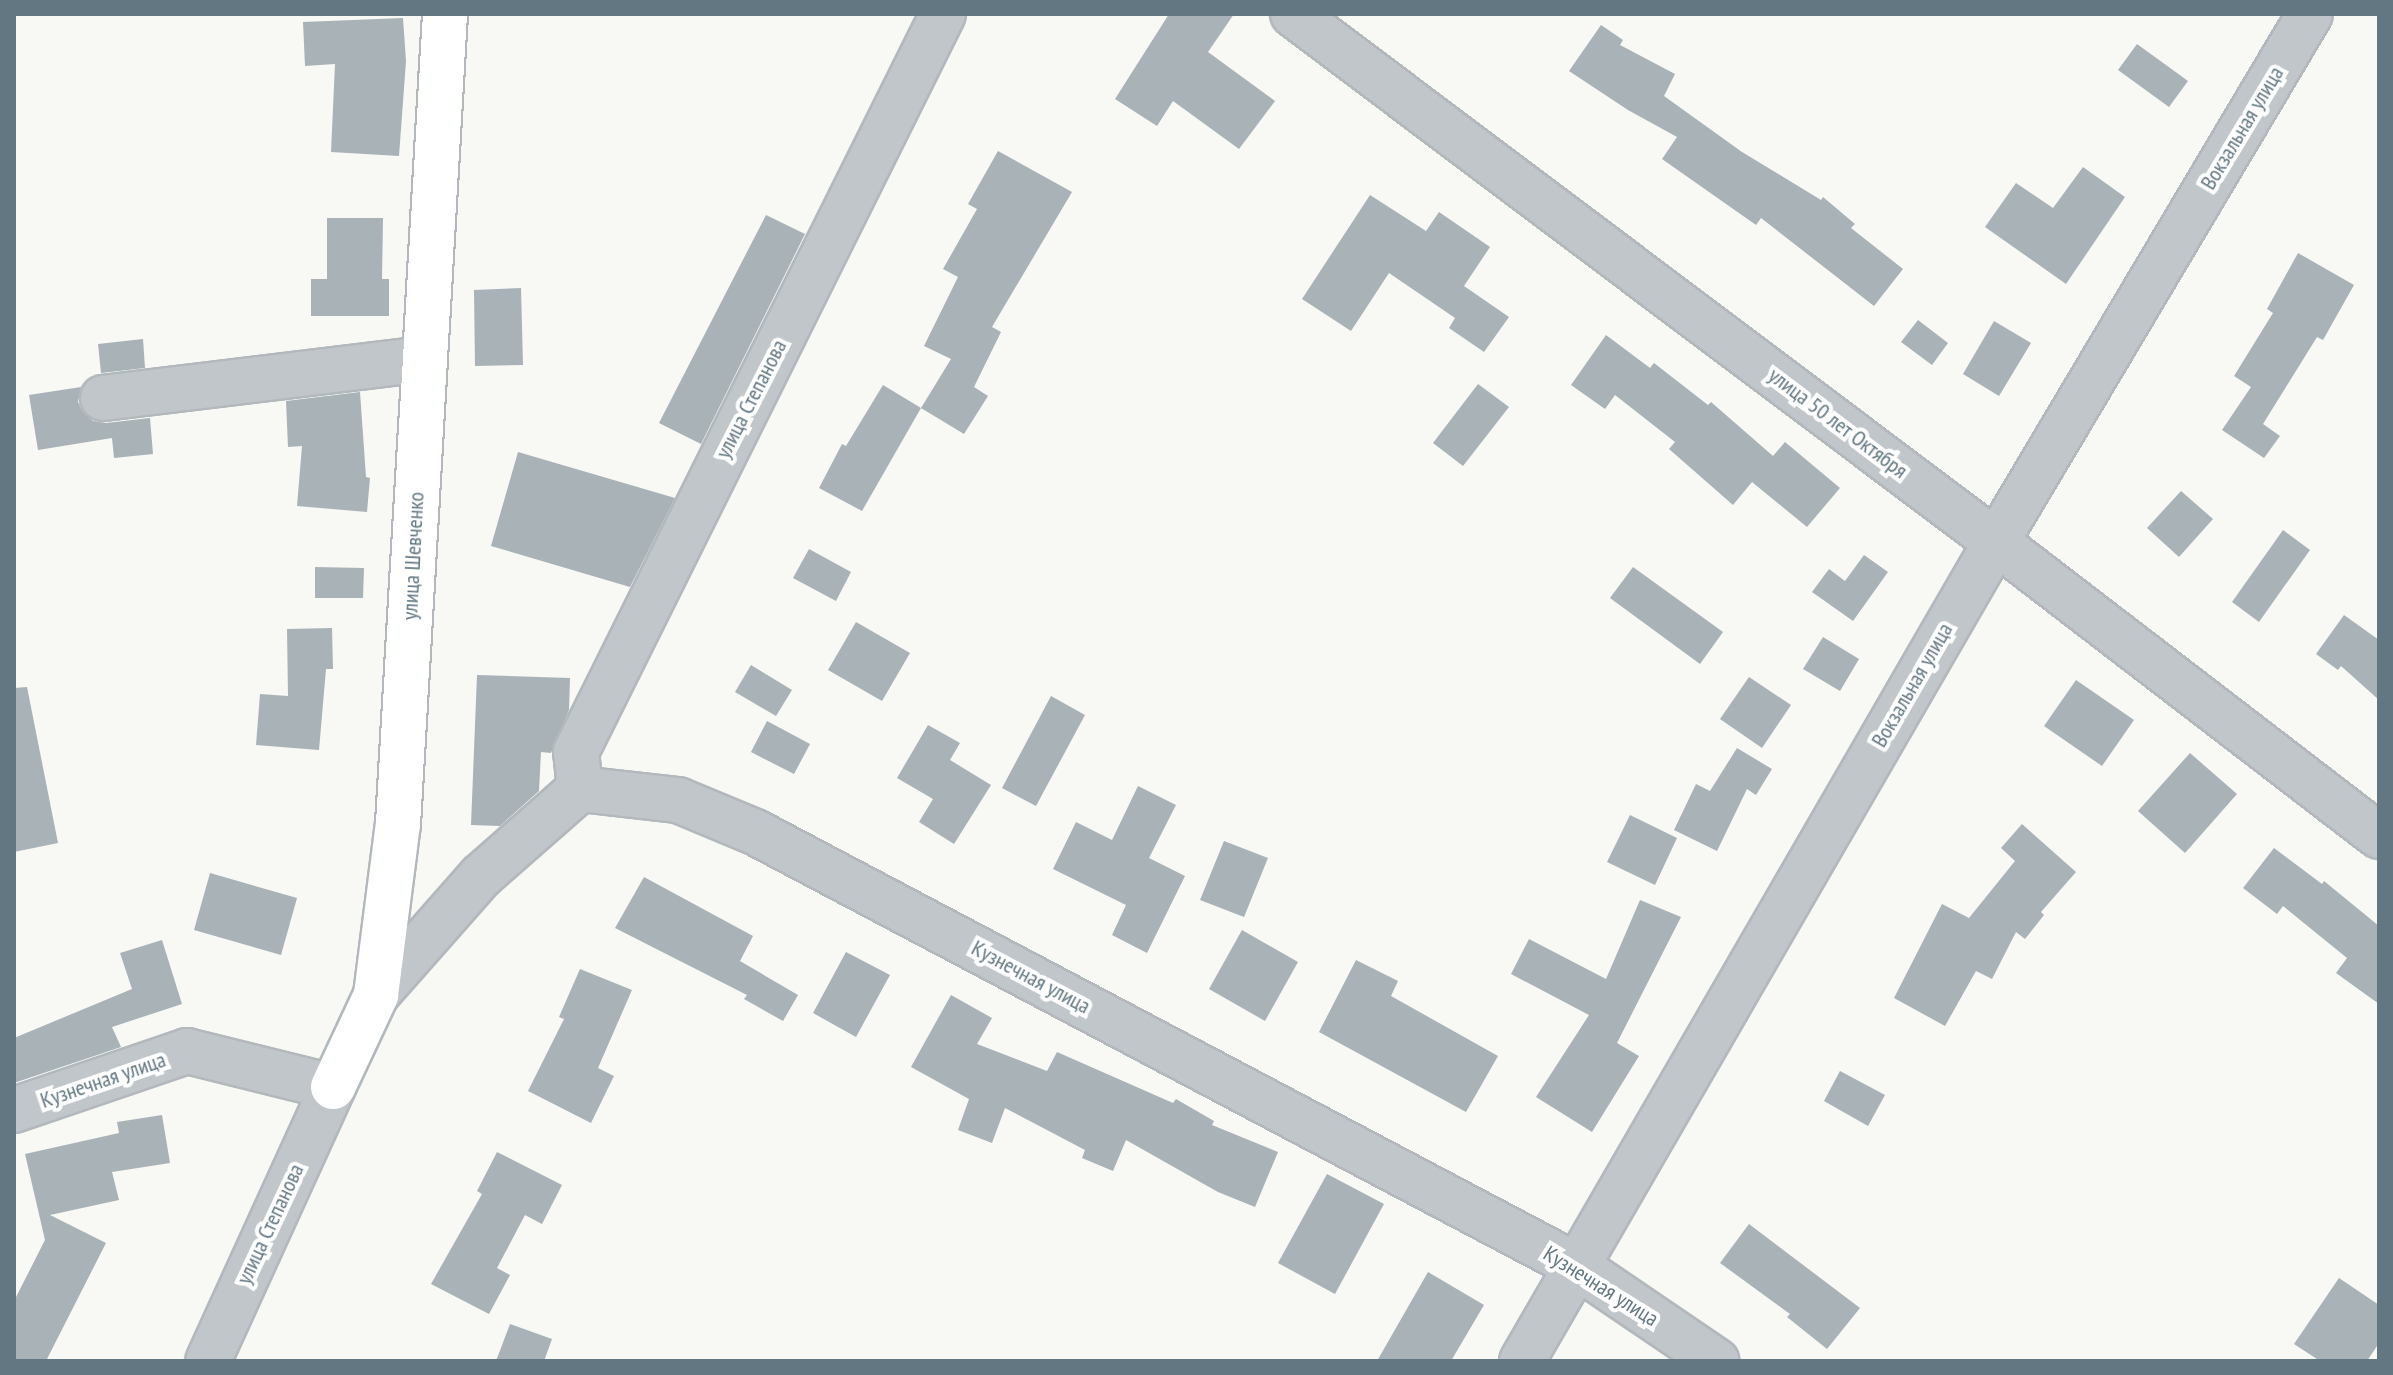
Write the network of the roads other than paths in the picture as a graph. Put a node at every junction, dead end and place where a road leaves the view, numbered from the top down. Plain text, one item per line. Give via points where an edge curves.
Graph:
1 (445, 14) edge
2 (943, 14) edge
3 (1293, 14) edge
4 (2310, 14) edge
5 (425, 359) junction
6 (103, 398) dead end
7 (1996, 542) junction
8 (580, 789) junction
9 (2379, 836) edge
10 (376, 995) junction
11 (333, 1087) junction
12 (14, 1110) edge
13 (1575, 1265) junction
14 (208, 1361) edge
15 (1522, 1361) edge
16 (1716, 1361) edge

1 - 5 main road, улица Шевченко
2 - 8 street, улица Степанова via 576,752
3 - 7 street, улица 50 лет Октября
4 - 7 street, Вокзальная улица
5 - 6 street
5 - 10 main road, улица Шевченко via 398,824
7 - 9 street, улица 50 лет Октября
7 - 13 street, Вокзальная улица
8 - 10 street via 481,876
8 - 13 street, Кузнечная улица via 678,800 755,832
10 - 11 main road, улица Шевченко
11 - 12 street, Кузнечная улица via 187,1051
11 - 14 street, улица Степанова
13 - 15 street, Вокзальная улица
13 - 16 street, Кузнечная улица

